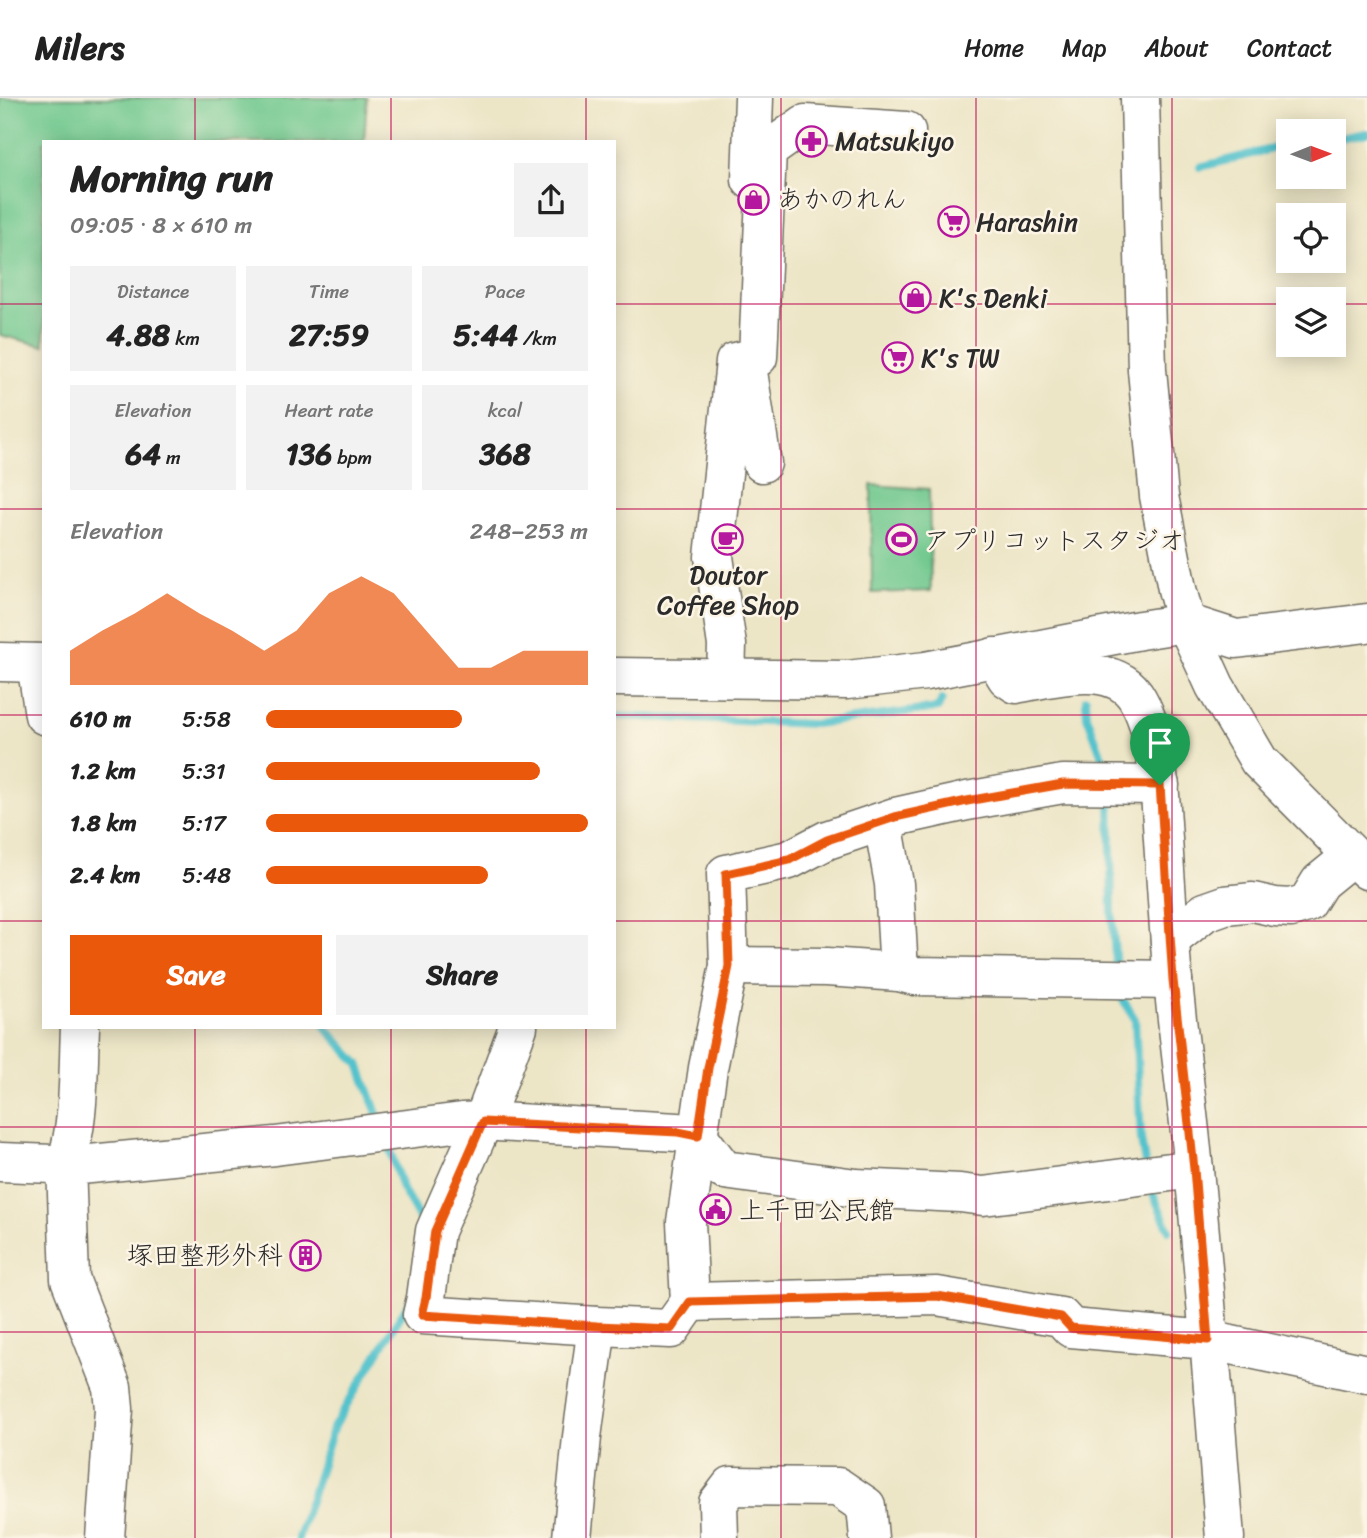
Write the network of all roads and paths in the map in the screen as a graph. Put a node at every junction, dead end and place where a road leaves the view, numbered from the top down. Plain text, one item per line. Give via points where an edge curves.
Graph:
1 (754, 98) edge
2 (1140, 98) edge
3 (906, 131) dead end
4 (762, 463) dead end
5 (1186, 623) junction
6 (1367, 623) edge
7 (994, 657) junction
8 (26, 663) edge
9 (616, 677) edge
10 (726, 678) junction
11 (42, 709) edge
12 (1160, 785) junction
13 (883, 822) junction
14 (1360, 863) edge
15 (1170, 940) junction
16 (729, 966) junction
17 (899, 972) junction
18 (1173, 980) junction
19 (80, 1029) edge
20 (517, 1029) edge
21 (475, 1122) junction
22 (698, 1136) junction
23 (0, 1162) edge
24 (66, 1164) junction
25 (1194, 1169) junction
26 (690, 1302) junction
27 (597, 1326) junction
28 (1208, 1340) junction
29 (1367, 1374) edge
30 (105, 1538) edge
31 (572, 1538) edge
32 (719, 1538) edge
33 (869, 1538) edge
34 (1225, 1538) edge

1 - 4 street via 743,341
2 - 5 street via 1147,370 1158,496
3 - 10 street via 805,124 766,151 758,357 736,362 714,557 727,645
5 - 6 street via 1236,639
5 - 7 street
5 - 14 street via 1215,686 1259,761
7 - 10 street via 846,680
7 - 12 street via 1016,684 1097,674 1116,679 1134,693 1144,712
8 - 11 street
9 - 10 street
12 - 13 street via 1063,784
12 - 15 street
13 - 16 street via 827,840 789,860 726,874
13 - 17 street via 894,884
14 - 15 street via 1320,882 1307,903 1291,908 1253,902 1225,905 1205,912
15 - 18 street
16 - 17 street
16 - 22 street
17 - 18 street via 914,976
18 - 25 street
19 - 24 street via 77,1110
20 - 21 street
21 - 22 street
21 - 24 street
21 - 27 street via 435,1231 422,1315
22 - 25 street via 724,1170 856,1188 984,1196
22 - 26 street via 686,1222
23 - 24 street
24 - 30 street via 70,1279 112,1387
25 - 28 street
26 - 27 street via 671,1329
26 - 28 street via 937,1296 1061,1317 1071,1328
27 - 31 street
28 - 29 street
28 - 34 street
32 - 33 street via 718,1503 731,1486 838,1487 866,1506

